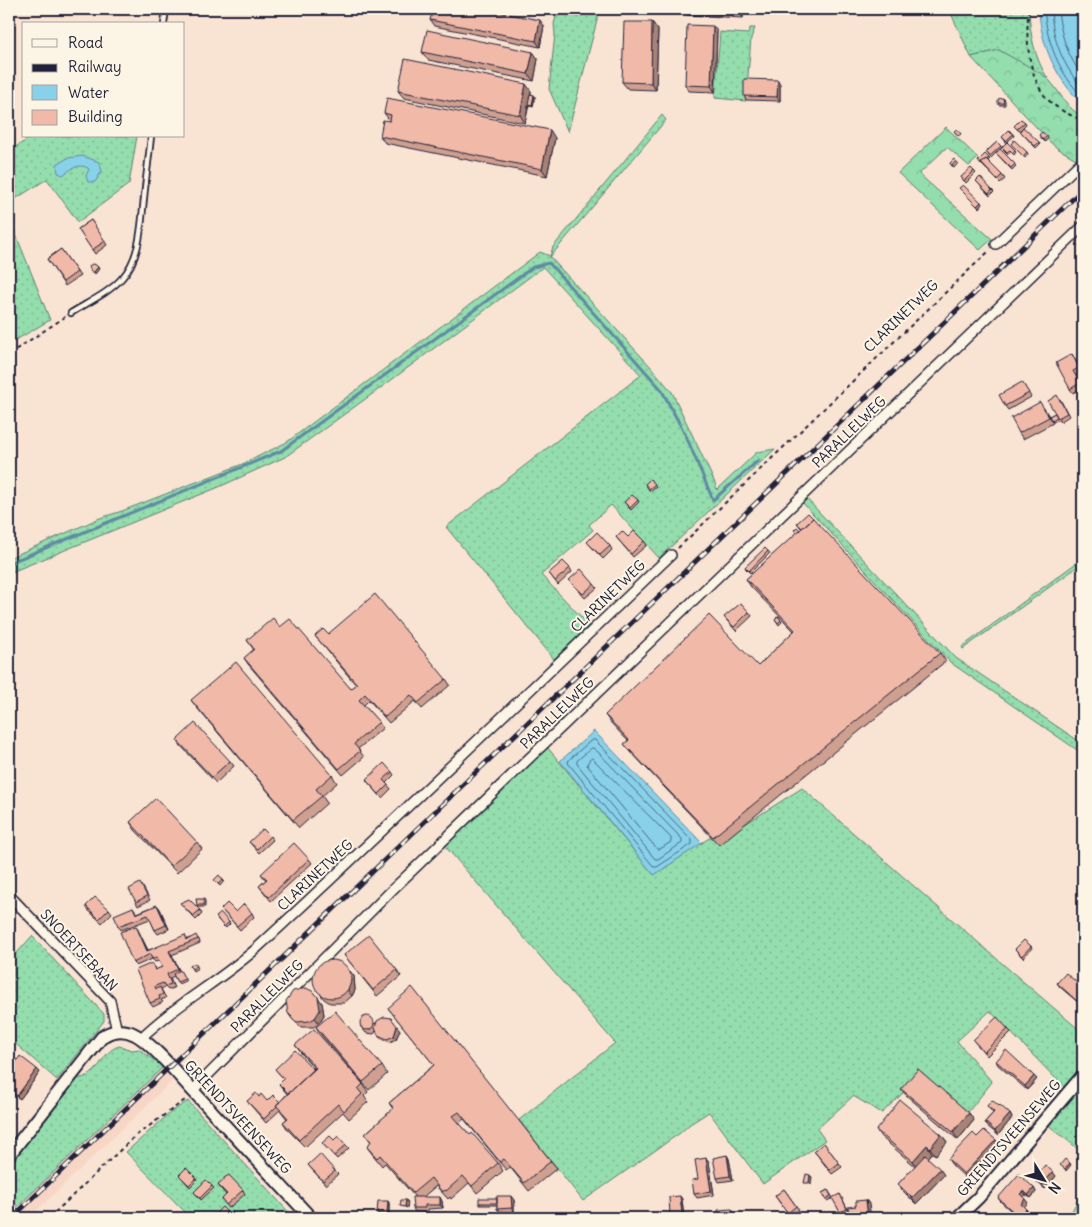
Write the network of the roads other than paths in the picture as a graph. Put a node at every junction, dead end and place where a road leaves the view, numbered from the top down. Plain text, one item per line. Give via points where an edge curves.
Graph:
1 (166, 9) edge
2 (164, 22) edge
3 (151, 138) edge
4 (1083, 160) edge
5 (1083, 226) edge
6 (996, 244) road end
7 (71, 314) road end
8 (671, 555) road end
9 (9, 895) edge
10 (117, 1031) junction
11 (141, 1038) junction
12 (1083, 1076) edge
13 (193, 1090) junction
14 (9, 1155) edge
15 (963, 1216) edge
16 (311, 1218) edge

1 - 2 lane
3 - 7 lane via 139,238 129,269 121,280
4 - 6 street
5 - 13 street, PARALLELWEG via 391,891
8 - 11 street, CLARINETWEG via 266,940
9 - 10 street, SNOERTSEBAAN via 110,1001
10 - 11 street, GRIENDTSVEENSEWEG
10 - 14 street via 107,1033 96,1043
11 - 13 street, GRIENDTSVEENSEWEG
12 - 15 street, GRIENDTSVEENSEWEG
13 - 16 street, GRIENDTSVEENSEWEG

